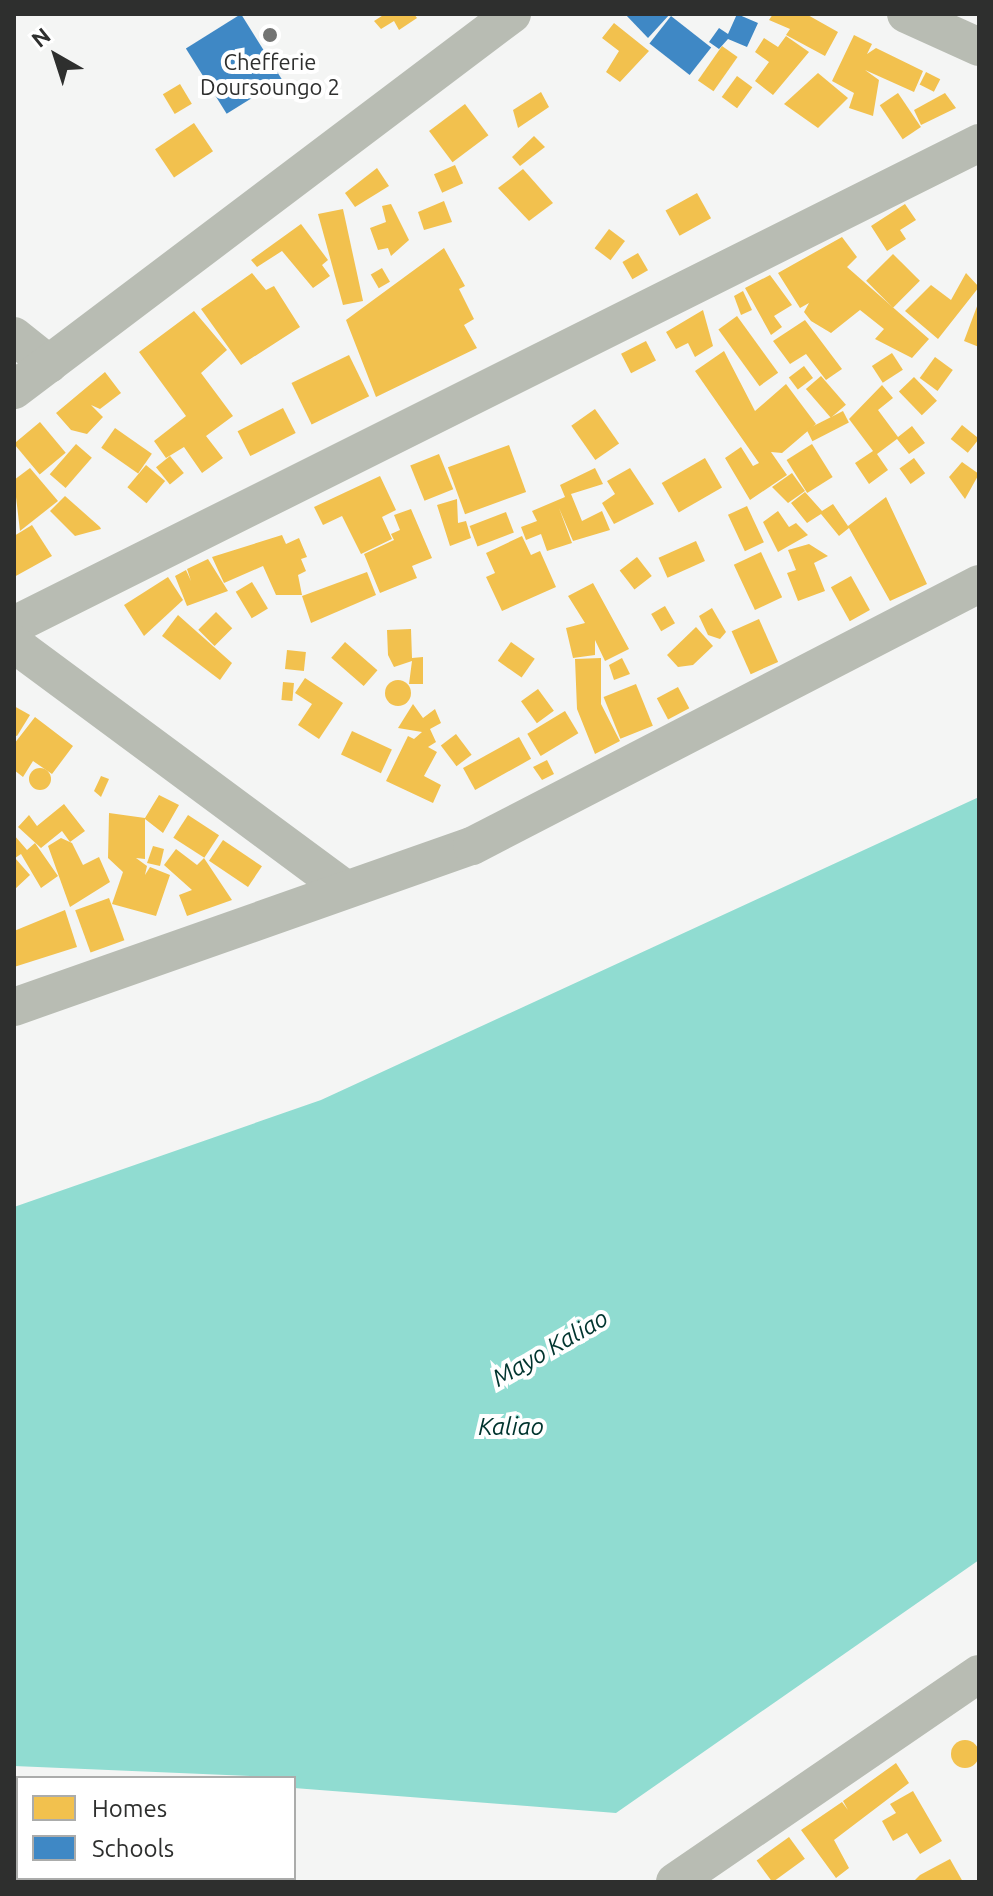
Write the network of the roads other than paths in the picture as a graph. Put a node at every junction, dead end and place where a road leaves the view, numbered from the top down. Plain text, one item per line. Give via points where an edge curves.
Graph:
1 (512, 14) edge
2 (906, 14) edge
3 (974, 34) edge
4 (979, 143) edge
5 (14, 336) edge
6 (49, 364) junction
7 (14, 390) edge
8 (979, 584) edge
9 (14, 625) edge
10 (14, 644) edge
11 (344, 888) junction
12 (14, 1007) edge
13 (979, 1674) edge
14 (675, 1882) edge

1 - 6 street
2 - 3 street
4 - 9 street
5 - 6 street
6 - 7 street
8 - 11 street via 472,846
10 - 11 street
11 - 12 street
13 - 14 street

